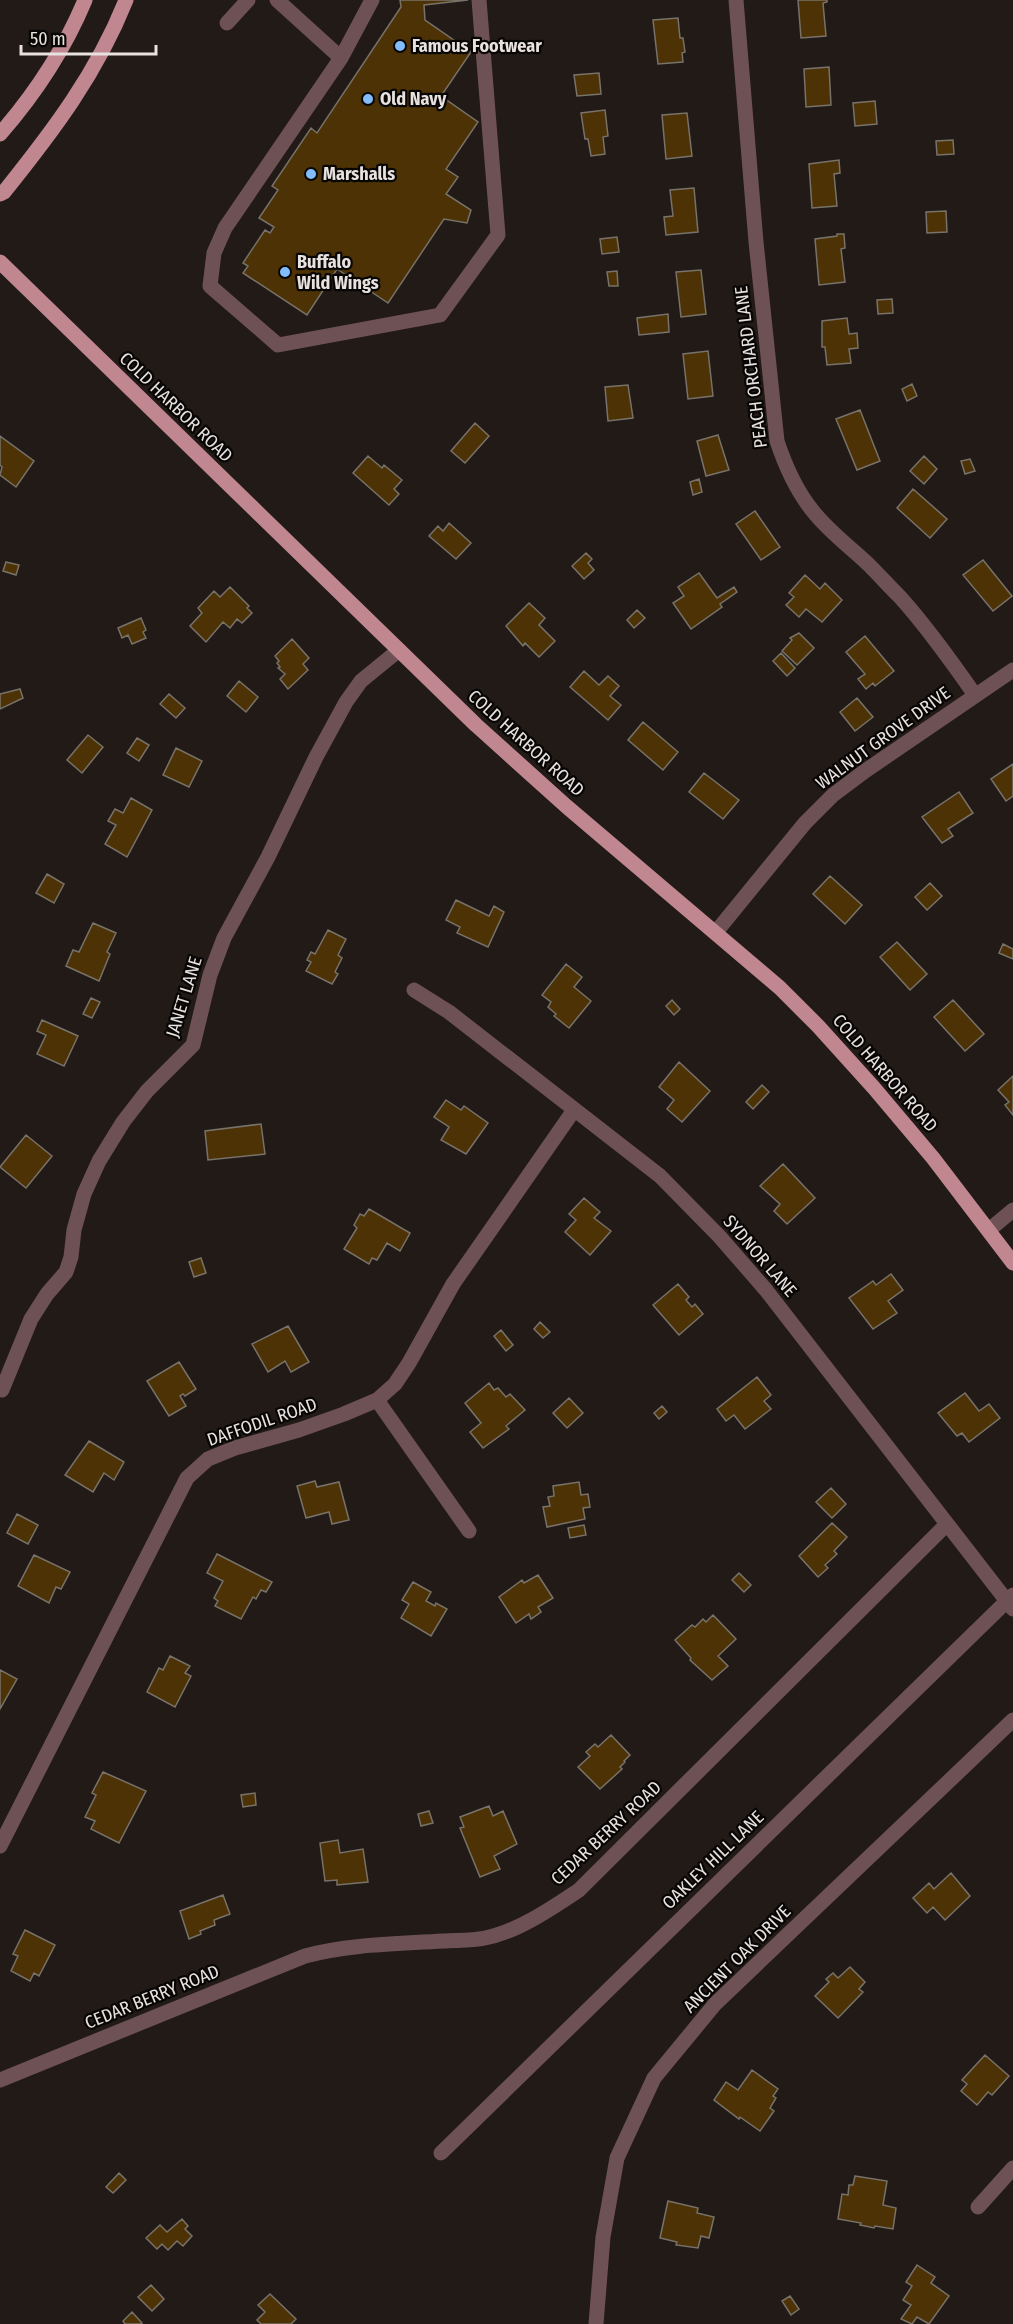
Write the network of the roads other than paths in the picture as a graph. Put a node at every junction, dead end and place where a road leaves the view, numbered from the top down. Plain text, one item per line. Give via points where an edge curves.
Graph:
1 (85, 0) edge
2 (126, 0) edge
3 (248, 0) edge
4 (277, 0) edge
5 (372, 0) edge
6 (480, 0) edge
7 (736, 0) edge
8 (227, 22) dead end
9 (340, 58) junction
10 (0, 134) edge
11 (0, 194) edge
12 (0, 262) edge
13 (399, 650) junction
14 (1013, 670) edge
15 (975, 695) junction
16 (716, 932) junction
17 (414, 990) dead end
18 (574, 1110) junction
19 (1013, 1210) edge
20 (988, 1230) junction
21 (1013, 1263) edge
22 (2, 1390) dead end
23 (377, 1400) junction
24 (947, 1524) junction
25 (469, 1531) dead end
26 (1011, 1601) edge
27 (1013, 1720) edge
28 (0, 1846) edge
29 (0, 2080) edge
30 (441, 2153) dead end
31 (1013, 2168) edge
32 (978, 2207) dead end
33 (596, 2324) edge

1 - 10 main road via 60,50
2 - 11 main road via 71,106
3 - 8 street
4 - 9 street
5 - 9 street
6 - 9 street via 498,235 440,315 278,345 210,286 214,254 225,228
7 - 15 street, PEACH ORCHARD LANE via 777,441 795,485 811,510 902,600
12 - 13 main road, COLD HARBOR ROAD
13 - 16 main road, COLD HARBOR ROAD via 566,806
13 - 22 street, JANET LANE via 361,681 316,757 224,938 210,975 193,1045 147,1091 99,1161 84,1194 66,1272 31,1319
14 - 15 street, WALNUT GROVE DRIVE
15 - 16 street, WALNUT GROVE DRIVE via 833,795 797,831
16 - 20 main road, COLD HARBOR ROAD via 818,1026 874,1088
17 - 18 street, SYDNOR LANE via 449,1012
18 - 23 street, DAFFODIL ROAD via 453,1284 395,1384
18 - 24 street, SYDNOR LANE via 660,1176 719,1236
19 - 20 street
20 - 21 main road, COLD HARBOR ROAD
23 - 25 street
23 - 28 street, DAFFODIL ROAD via 335,1418 208,1459 187,1478
24 - 26 street, SYDNOR LANE
24 - 29 street, CEDAR BERRY ROAD via 579,1890 555,1906 485,1938 370,1945 305,1956
26 - 30 street, OAKLEY HILL LANE
27 - 33 street, ANCIENT OAK DRIVE via 715,2004 654,2078 617,2158 603,2237
31 - 32 street

